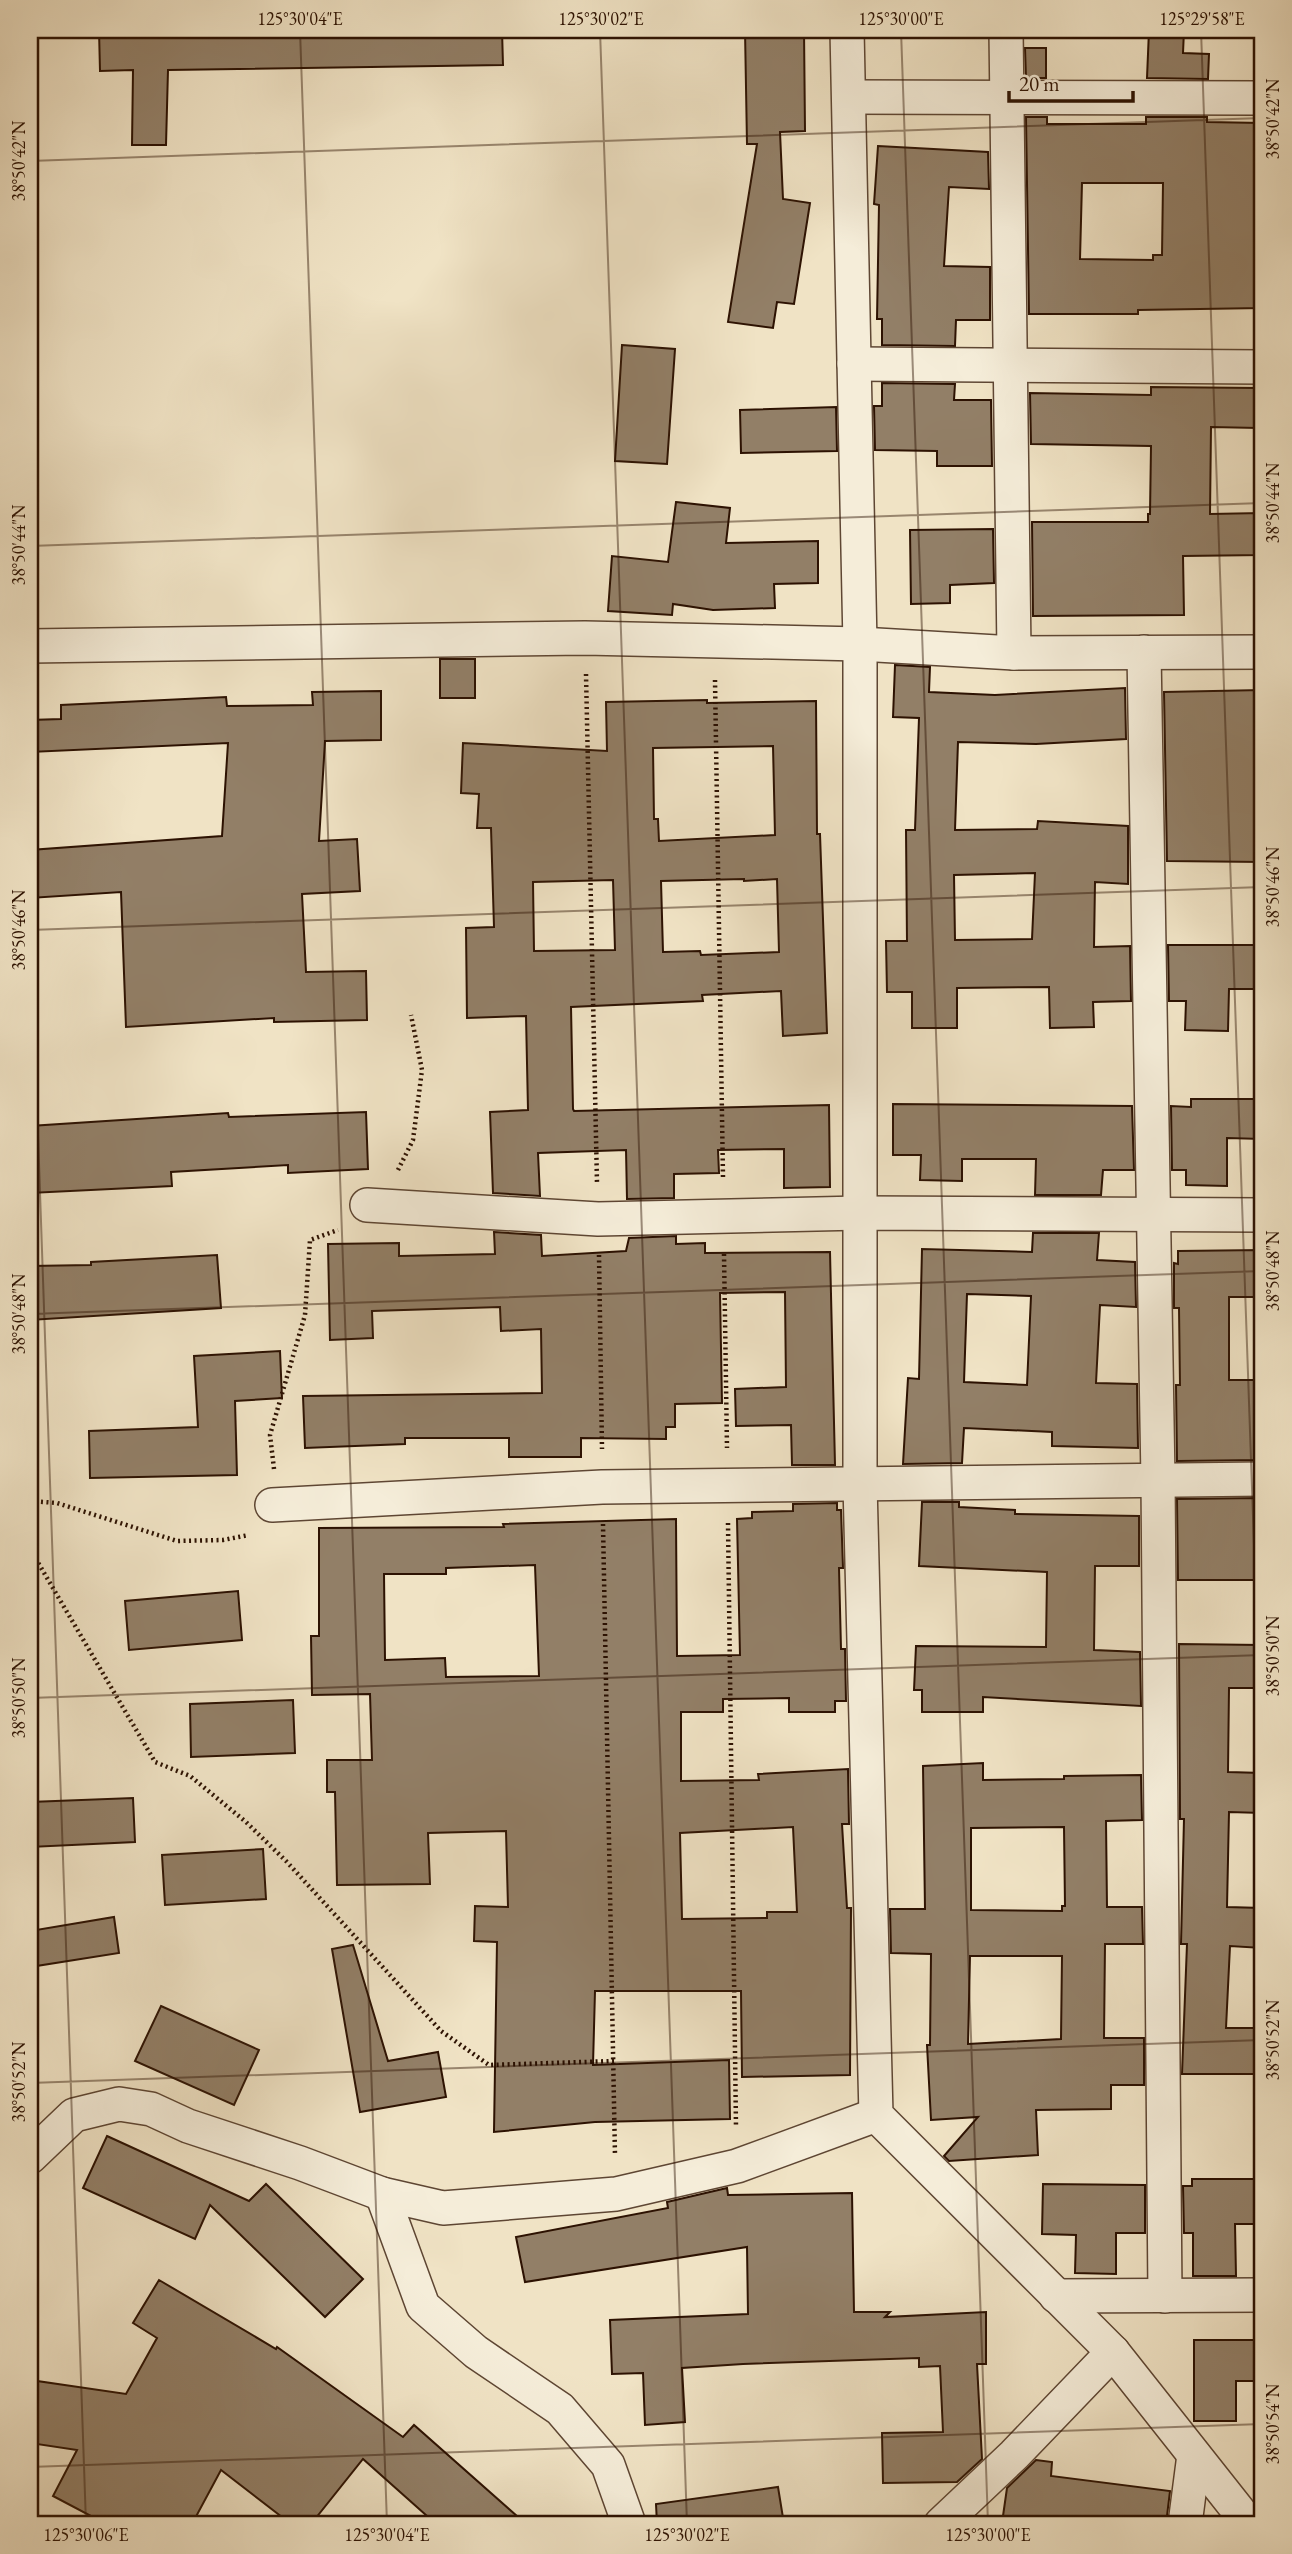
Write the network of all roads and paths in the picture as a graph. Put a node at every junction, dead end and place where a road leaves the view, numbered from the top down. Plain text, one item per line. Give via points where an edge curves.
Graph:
1 (847, 30) edge
2 (1006, 30) edge
3 (849, 97) junction
4 (1007, 97) junction
5 (1262, 98) edge
6 (854, 363) junction
7 (1010, 364) junction
8 (1262, 367) edge
9 (585, 638) junction
10 (715, 642) junction
11 (860, 644) junction
12 (30, 646) edge
13 (1144, 652) junction
14 (1262, 652) edge
15 (1014, 653) junction
16 (411, 1015) dead end
17 (367, 1205) junction
18 (860, 1213) junction
19 (1154, 1214) junction
20 (1262, 1215) edge
21 (723, 1216) junction
22 (598, 1219) junction
23 (1262, 1479) edge
24 (1158, 1480) junction
25 (860, 1484) junction
26 (727, 1485) junction
27 (602, 1487) junction
28 (30, 1501) edge
29 (272, 1505) junction
30 (30, 1549) edge
31 (614, 2061) junction
32 (876, 2115) junction
33 (30, 2157) edge
34 (737, 2166) junction
35 (382, 2194) junction
36 (616, 2194) junction
37 (1262, 2295) edge
38 (1056, 2296) junction
39 (1166, 2296) junction
40 (1113, 2352) junction
41 (1194, 2455) junction
42 (629, 2524) edge
43 (941, 2524) edge
44 (1185, 2524) edge
45 (1249, 2524) edge

1 - 3 street
2 - 4 street
3 - 4 street
3 - 6 street
4 - 5 street
4 - 7 street
6 - 7 street
6 - 11 street
7 - 8 street
7 - 15 street
9 - 10 street
9 - 12 street
9 - 22 path
10 - 11 street
10 - 21 path
11 - 15 street
11 - 18 street
13 - 14 street
13 - 15 street
13 - 19 street
16 - 17 path via 422,1070 413,1140 389,1184
17 - 22 street
17 - 29 path via 342,1228 310,1240 305,1315 270,1435 275,1478
18 - 19 street
18 - 21 street
18 - 25 street
19 - 20 street
19 - 24 street
21 - 22 street
21 - 26 path
22 - 27 path
23 - 24 street
24 - 25 street
24 - 39 street
25 - 26 street
25 - 32 street
26 - 27 street
26 - 34 path
27 - 29 street
27 - 31 path
28 - 29 path via 57,1503 177,1541 244,1537 261,1529
30 - 31 path via 155,1762 190,1776 246,1822 441,2031 489,2066
31 - 36 path
32 - 34 street
32 - 38 street
33 - 35 street via 74,2115 119,2104 151,2109
34 - 36 street
35 - 36 street via 443,2208
35 - 42 street via 423,2306 476,2352 560,2409 608,2465
37 - 39 street
38 - 39 street
38 - 40 street
40 - 41 street
40 - 43 street
41 - 44 street
41 - 45 street

